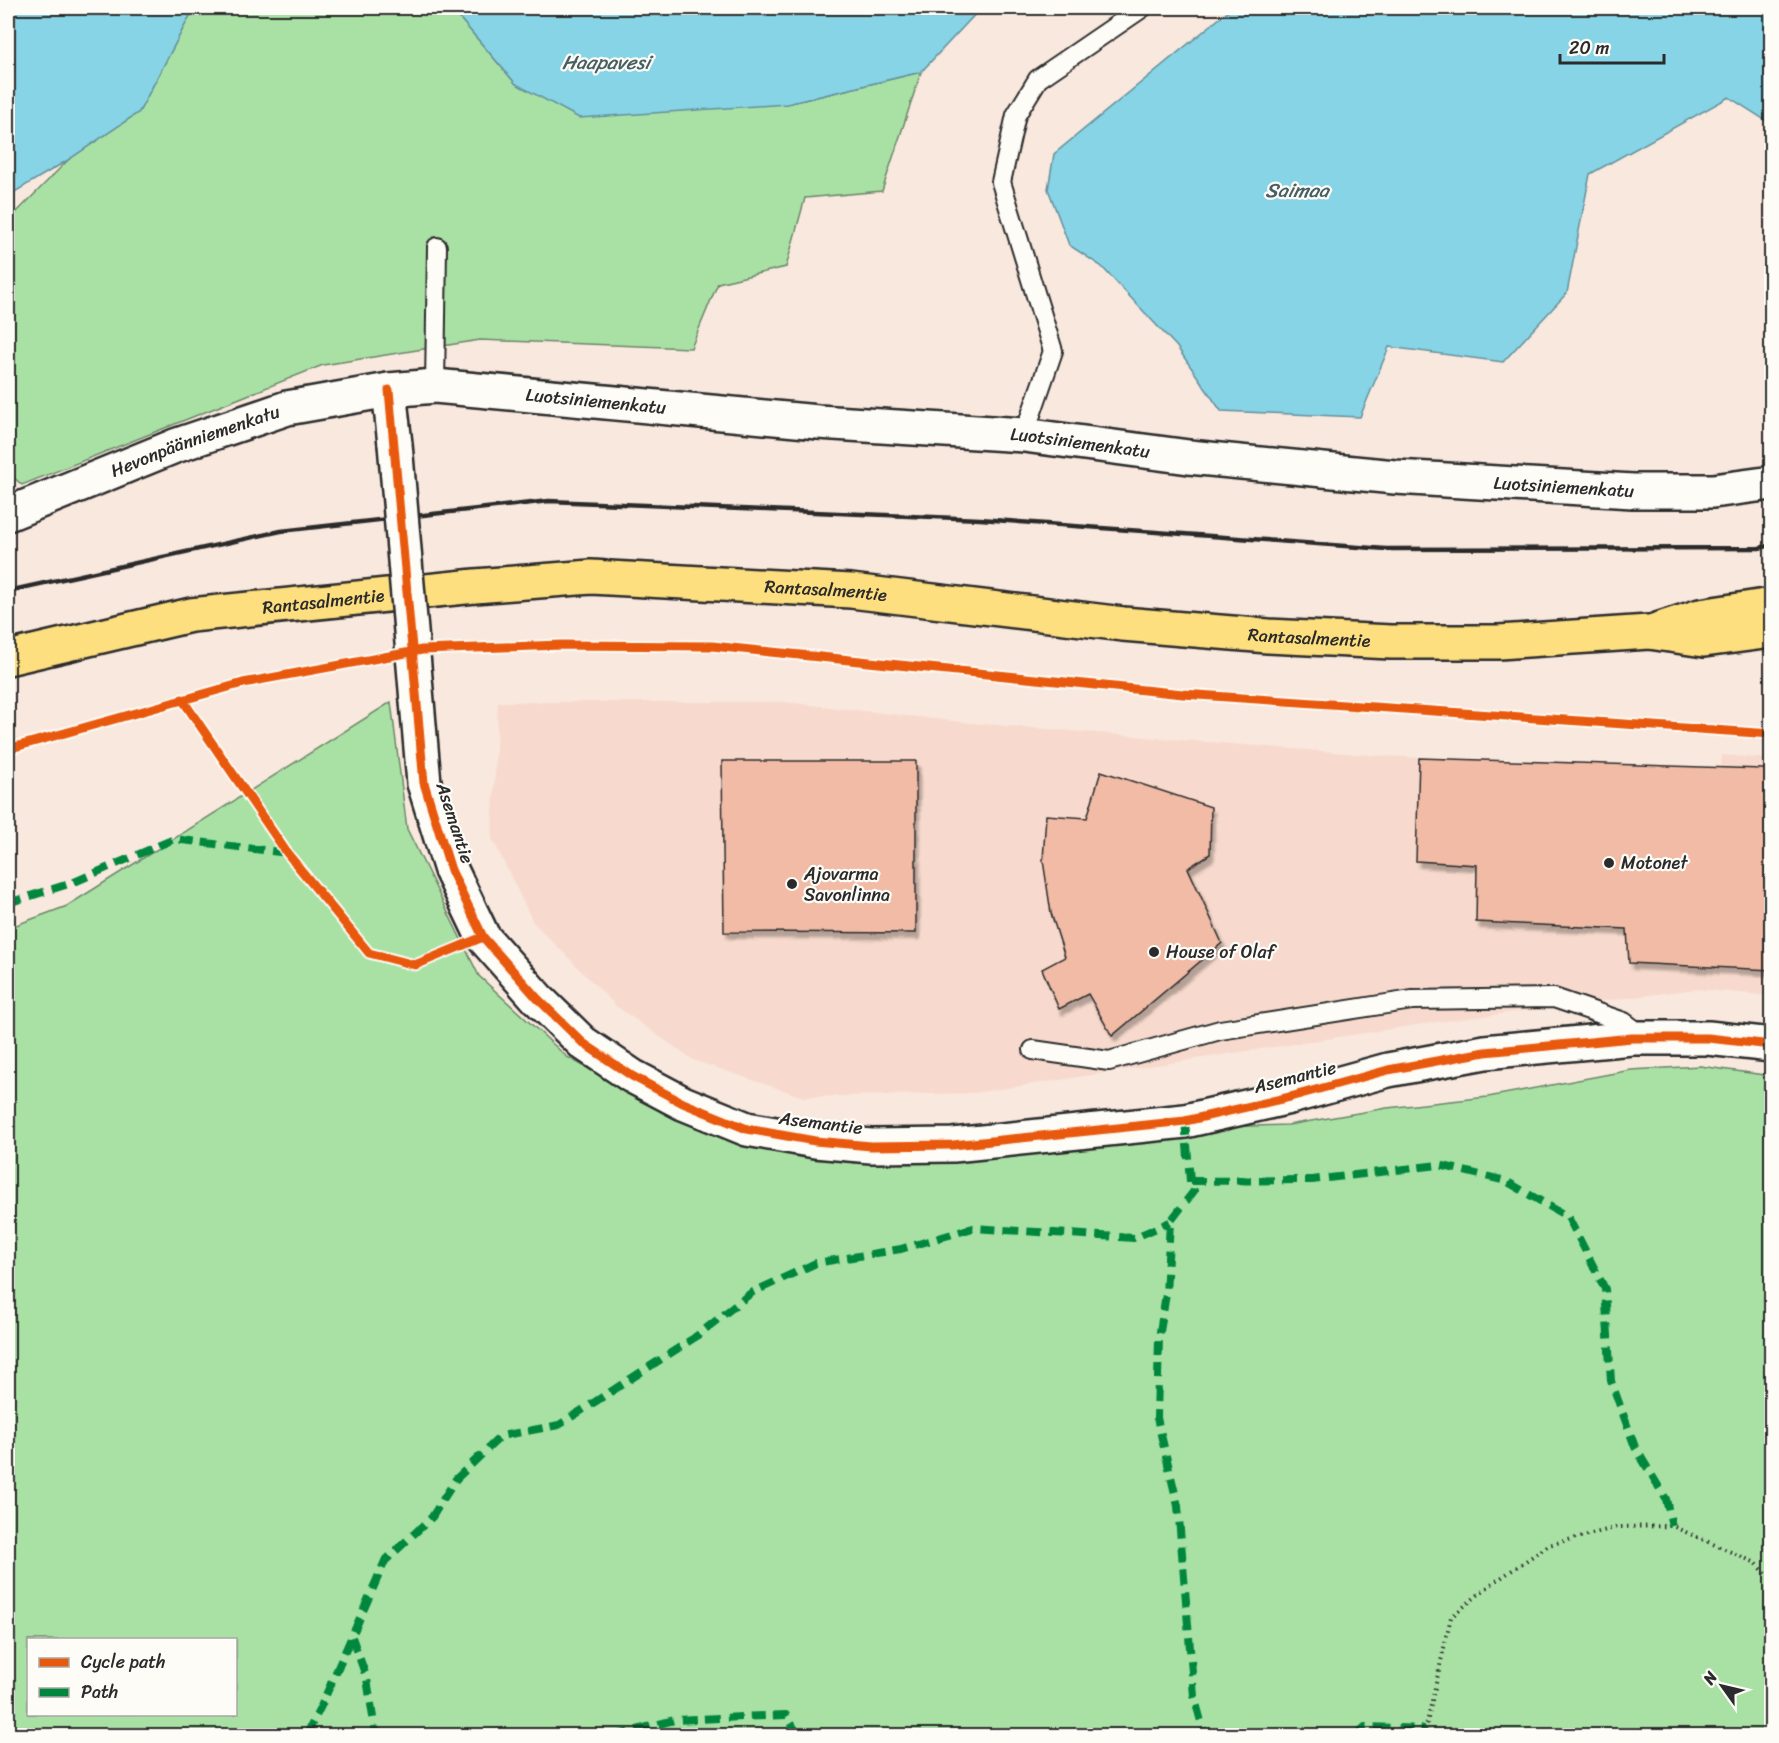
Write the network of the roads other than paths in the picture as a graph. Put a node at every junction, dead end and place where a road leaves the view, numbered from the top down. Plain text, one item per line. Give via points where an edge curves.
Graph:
1 (1143, 8) edge
2 (437, 247) dead end
3 (435, 386) junction
4 (389, 390) junction
5 (1024, 435) junction
6 (1772, 483) edge
7 (8, 514) edge
8 (1772, 606) edge
9 (1772, 631) edge
10 (1649, 632) junction
11 (8, 658) edge
12 (1632, 1038) junction
13 (1772, 1045) edge
14 (1033, 1050) dead end

1 - 5 lane via 1038,79 1016,115 1001,182 1053,351
2 - 3 lane
3 - 4 street, Luotsiniemenkatu
3 - 5 street, Luotsiniemenkatu via 818,422
4 - 7 street, Hevonpäänniemenkatu via 287,408 175,446
4 - 12 street, Asemantie, bridge via 424,783 451,870 483,937 537,998 583,1043 632,1076 683,1103 747,1130 815,1141 872,1146 953,1145 1185,1121 1388,1070 1485,1052
5 - 6 street, Luotsiniemenkatu via 1189,457 1406,477 1633,491 1713,491
8 - 10 highway, Rantasalmentie via 1700,616
9 - 10 highway, Rantasalmentie via 1704,640
10 - 11 highway, Rantasalmentie via 1499,642 1279,637 1123,624 851,591 591,577 191,615
12 - 13 street, Asemantie via 1708,1038
12 - 14 lane via 1632,1028 1624,1022 1554,998 1412,1000 1220,1030 1109,1061

